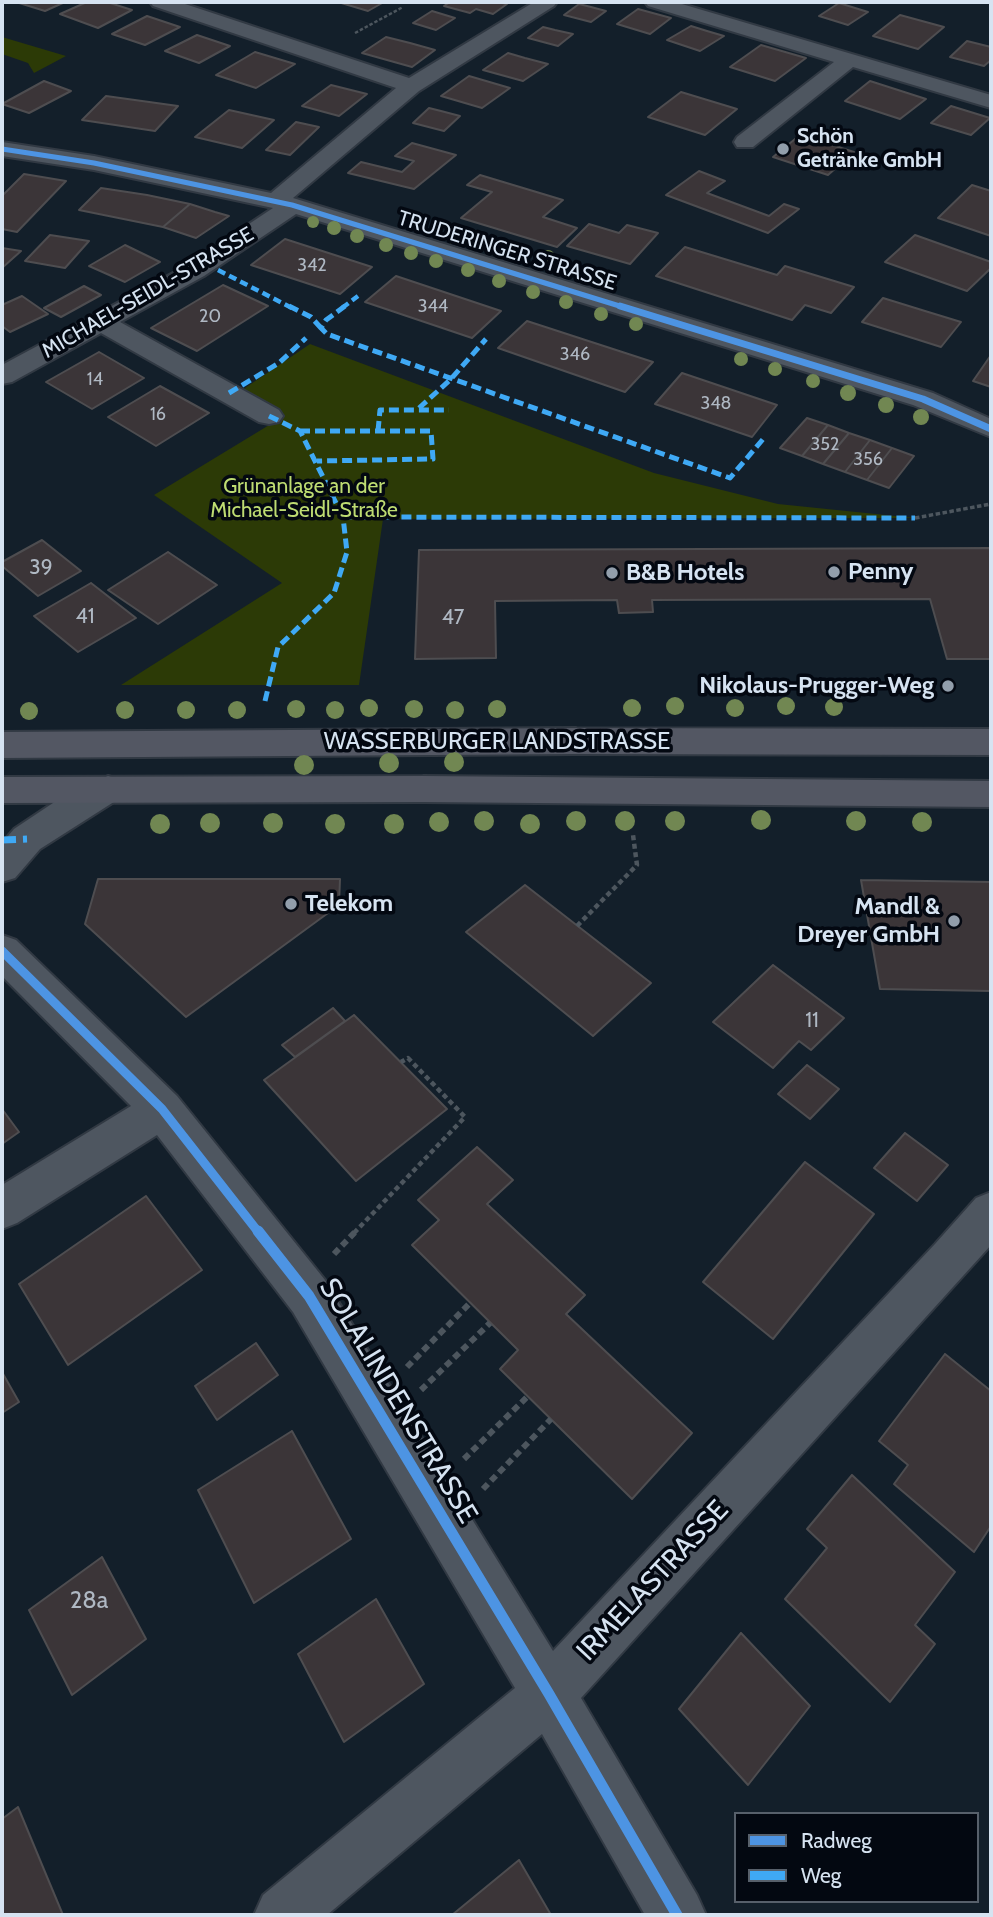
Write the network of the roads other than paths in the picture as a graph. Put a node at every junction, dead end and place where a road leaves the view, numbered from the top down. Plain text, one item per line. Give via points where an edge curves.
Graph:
1 (160, 2) edge
2 (547, 2) edge
3 (655, 2) edge
4 (849, 60) junction
5 (411, 86) junction
6 (991, 102) edge
7 (745, 142) dead end
8 (2, 149) edge
9 (284, 203) junction
10 (101, 322) junction
11 (2, 376) edge
12 (269, 416) dead end
13 (991, 429) edge
14 (991, 742) edge
15 (2, 745) edge
16 (107, 789) junction
17 (2, 790) edge
18 (991, 794) edge
19 (2, 868) edge
20 (5, 951) edge
21 (162, 1108) junction
22 (2, 1209) edge
23 (991, 1212) edge
24 (549, 1694) junction
25 (283, 1915) edge
26 (677, 1915) edge

1 - 5 street
2 - 5 street, MICHAEL-SEIDL-STRASSE
3 - 4 street
4 - 6 street
4 - 7 street
5 - 9 street, MICHAEL-SEIDL-STRASSE
8 - 9 street, TRUDERINGER STRASSE via 94,163
9 - 10 street, MICHAEL-SEIDL-STRASSE via 268,224 195,271
9 - 13 street, TRUDERINGER STRASSE via 911,395
10 - 11 street, MICHAEL-SEIDL-STRASSE
10 - 12 street
14 - 15 main road, WASSERBURGER LANDSTRASSE
16 - 17 main road, WASSERBURGER LANDSTRASSE
16 - 18 main road, WASSERBURGER LANDSTRASSE
16 - 19 street via 27,839
20 - 21 street, SOLALINDENSTRASSE
21 - 22 street
21 - 24 street, SOLALINDENSTRASSE via 309,1296
23 - 24 street, IRMELASTRASSE
24 - 25 street, IRMELASTRASSE
24 - 26 street, SOLALINDENSTRASSE

